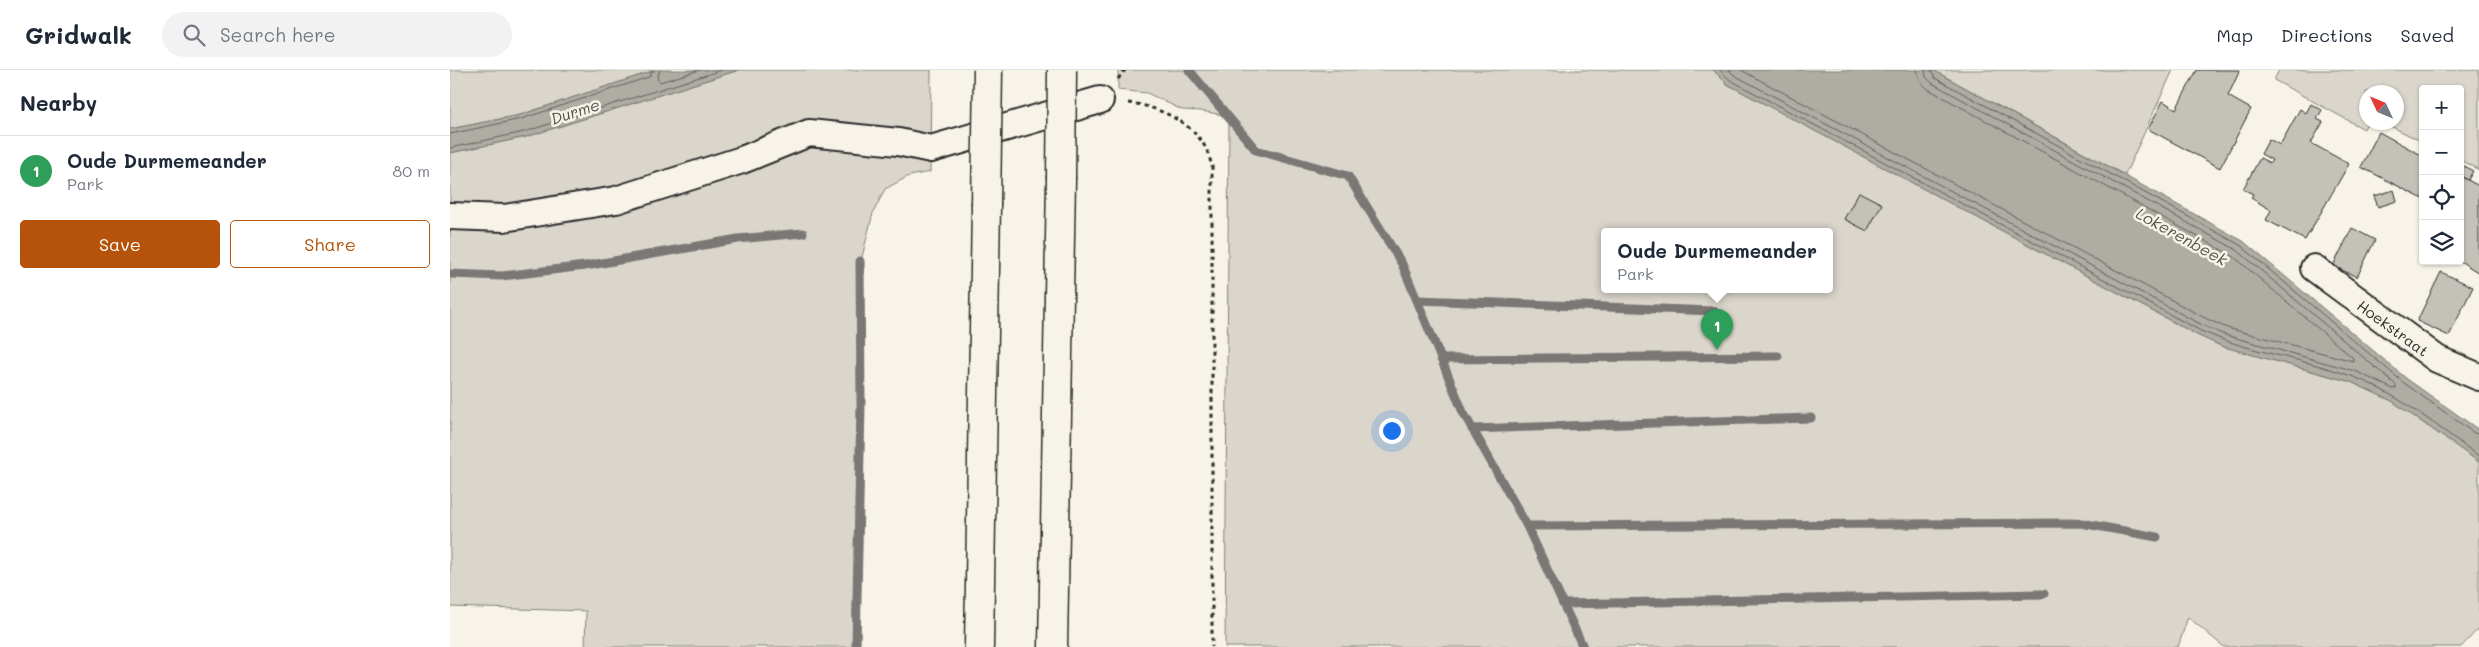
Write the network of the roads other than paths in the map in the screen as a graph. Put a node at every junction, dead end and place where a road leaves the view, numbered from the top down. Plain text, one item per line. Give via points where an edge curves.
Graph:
1 (988, 70) edge
2 (1062, 70) edge
3 (1100, 100) road end
4 (450, 216) edge
5 (2314, 268) dead end
6 (2479, 377) edge
7 (979, 647) edge
8 (1053, 647) edge

1 - 7 highway, bridge
2 - 8 highway, bridge
3 - 4 street via 931,149 898,142 809,133 742,160 616,200 504,218
5 - 6 street, Hoekstraat via 2436,359

